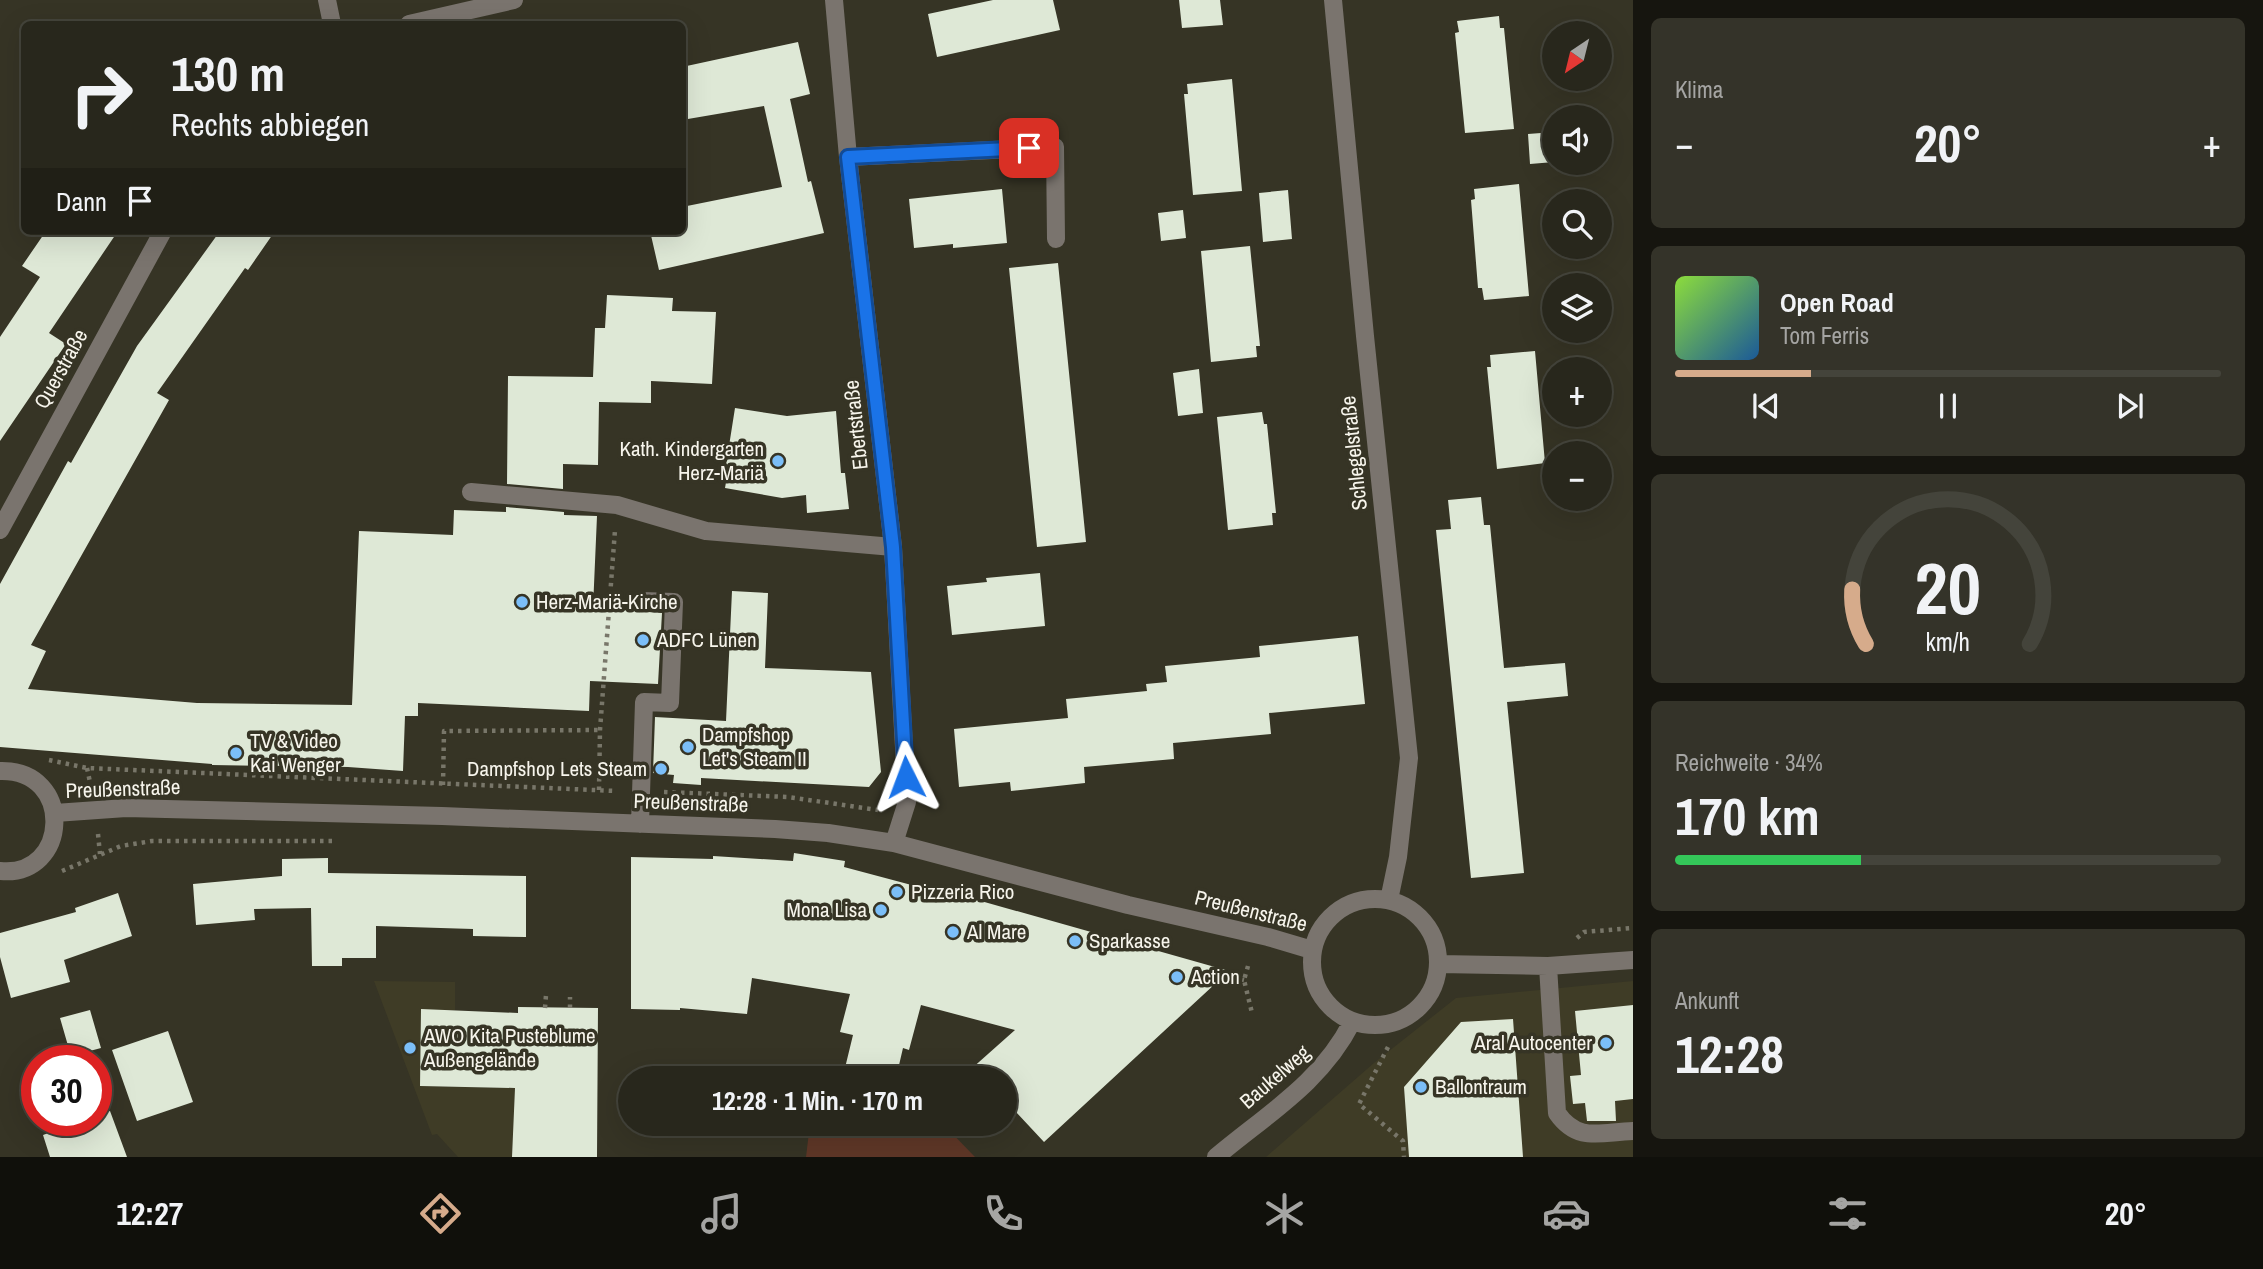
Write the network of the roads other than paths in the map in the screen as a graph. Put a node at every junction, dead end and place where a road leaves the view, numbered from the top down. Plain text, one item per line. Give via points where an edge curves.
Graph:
1 (327, 0) edge
2 (514, 0) edge
3 (834, 0) edge
4 (1333, 0) edge
5 (331, 21) edge
6 (422, 21) edge
7 (848, 157) junction
8 (161, 235) edge
9 (1056, 239) dead end
10 (471, 492) dead end
11 (0, 530) edge
12 (893, 547) junction
13 (642, 601) dead end
14 (0, 771) edge
15 (55, 813) junction
16 (640, 824) junction
17 (894, 843) junction
18 (0, 870) edge
19 (1389, 900) junction
20 (1312, 950) junction
21 (1633, 960) edge
22 (1439, 964) junction
23 (1548, 966) junction
24 (1352, 1022) junction
25 (1633, 1131) edge
26 (1216, 1157) edge

1 - 5 street
2 - 6 street
3 - 7 street, Ebertstraße
4 - 19 street, Schlegelstraße via 1409,758
7 - 9 street via 1055,147
7 - 12 street, Ebertstraße
8 - 11 street, Querstraße
10 - 12 street via 617,505 706,531
12 - 17 street, Ebertstraße via 907,802
13 - 16 street via 674,602 670,703 644,702
14 - 15 street via 21,773 37,782
15 - 16 street, Preußenstraße via 126,808
15 - 18 street via 55,831 37,861 21,869
16 - 17 street, Preußenstraße via 791,830
17 - 20 street, Preußenstraße
19 - 20 street via 1368,899 1331,915
19 - 22 street via 1409,908 1425,923
20 - 24 street via 1319,994 1333,1011
21 - 23 street
22 - 23 street
22 - 24 street via 1426,1001 1410,1016 1372,1027
23 - 25 street via 1557,1113 1579,1133
24 - 26 street, Baukelweg via 1328,1062 1296,1094

